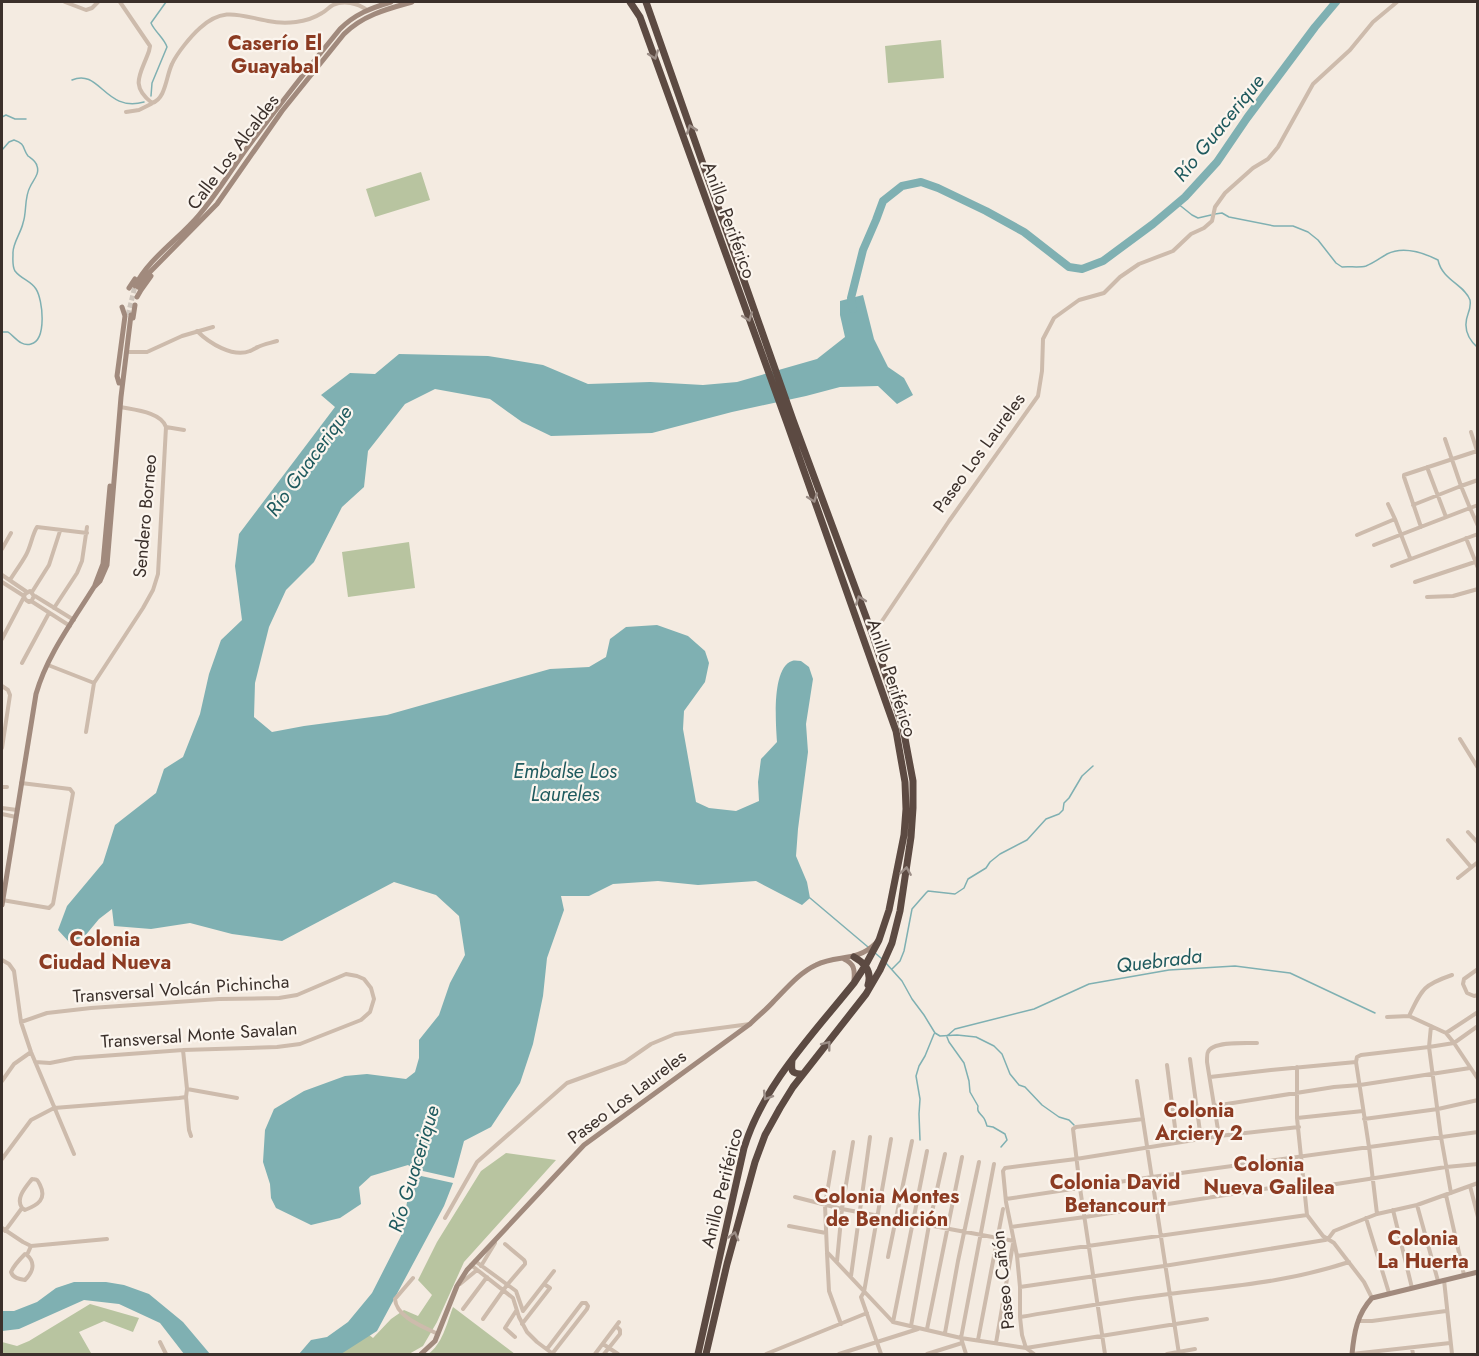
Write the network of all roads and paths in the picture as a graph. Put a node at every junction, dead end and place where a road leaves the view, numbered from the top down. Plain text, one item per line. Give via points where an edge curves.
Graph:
1 (65, 2) edge
2 (98, 2) edge
3 (120, 2) edge
4 (391, 2) edge
5 (412, 2) edge
6 (630, 2) edge
7 (646, 2) edge
8 (1397, 2) edge
9 (367, 10) junction
10 (152, 103) junction
11 (126, 112) dead end
12 (216, 204) junction
13 (137, 297) dead end
14 (135, 305) dead end
15 (122, 307) dead end
16 (213, 327) dead end
17 (197, 331) junction
18 (277, 341) dead end
19 (762, 344) junction
20 (129, 352) junction
21 (119, 383) junction
22 (121, 397) junction
23 (120, 407) junction
24 (790, 421) junction
25 (166, 427) junction
26 (184, 430) dead end
27 (1471, 432) dead end
28 (1445, 439) dead end
29 (1477, 453) edge
30 (1452, 459) junction
31 (1427, 467) junction
32 (1478, 480) edge
33 (1461, 486) junction
34 (1438, 495) junction
35 (1388, 504) dead end
36 (1413, 505) junction
37 (1478, 505) edge
38 (1470, 508) junction
39 (1446, 518) junction
40 (1395, 519) junction
41 (1478, 526) edge
42 (87, 527) dead end
43 (1421, 527) junction
44 (60, 530) junction
45 (11, 533) dead end
46 (87, 533) junction
47 (1478, 534) edge
48 (1357, 535) dead end
49 (1401, 535) junction
50 (1466, 538) junction
51 (1374, 545) dead end
52 (2, 549) edge
53 (1410, 558) junction
54 (1476, 561) edge
55 (1392, 566) dead end
56 (1478, 568) edge
57 (2, 575) edge
58 (10, 580) junction
59 (2, 582) edge
60 (1415, 582) dead end
61 (94, 587) junction
62 (1478, 589) edge
63 (28, 595) junction
64 (1427, 597) dead end
65 (31, 601) junction
66 (54, 608) junction
67 (49, 613) junction
68 (74, 620) junction
69 (70, 626) junction
70 (872, 633) junction
71 (2, 639) edge
72 (22, 663) dead end
73 (46, 664) junction
74 (94, 683) junction
75 (2, 686) edge
76 (86, 732) dead end
77 (1460, 739) dead end
78 (2, 748) edge
79 (1478, 768) edge
80 (21, 783) junction
81 (2, 787) edge
82 (8, 788) dead end
83 (2, 808) edge
84 (16, 813) junction
85 (2, 814) edge
86 (1468, 832) dead end
87 (1448, 840) dead end
88 (1478, 843) edge
89 (1478, 862) edge
90 (1471, 867) junction
91 (1458, 878) dead end
92 (2, 902) edge
93 (879, 940) junction
94 (854, 957) junction
95 (843, 958) junction
96 (2, 960) edge
97 (866, 966) junction
98 (1478, 969) edge
99 (1452, 975) dead end
100 (854, 983) junction
101 (371, 988) joint
102 (866, 994) junction
103 (1478, 995) edge
104 (1478, 1012) edge
105 (1409, 1016) junction
106 (1387, 1017) dead end
107 (21, 1022) junction
108 (750, 1024) junction
109 (1431, 1026) junction
110 (1478, 1026) edge
111 (1446, 1033) junction
112 (1257, 1043) dead end
113 (1454, 1043) junction
114 (1429, 1047) junction
115 (183, 1050) junction
116 (31, 1052) junction
117 (1190, 1059) dead end
118 (792, 1060) junction
119 (35, 1062) junction
120 (1356, 1062) junction
121 (1167, 1065) dead end
122 (1297, 1067) junction
123 (1470, 1068) junction
124 (1476, 1072) edge
125 (803, 1074) junction
126 (1432, 1074) junction
127 (1210, 1077) junction
128 (1478, 1079) edge
129 (2, 1081) edge
130 (1137, 1081) dead end
131 (1360, 1085) junction
132 (187, 1089) junction
133 (1298, 1092) junction
134 (186, 1097) junction
135 (237, 1098) dead end
136 (1478, 1100) edge
137 (1214, 1106) junction
138 (54, 1108) junction
139 (1438, 1109) junction
140 (1363, 1111) junction
141 (1298, 1118) junction
142 (1143, 1119) junction
143 (1364, 1119) junction
144 (1299, 1127) junction
145 (1478, 1132) edge
146 (191, 1136) dead end
147 (1219, 1136) junction
148 (870, 1137) dead end
149 (1441, 1137) junction
150 (891, 1139) dead end
151 (1201, 1139) junction
152 (912, 1141) dead end
153 (853, 1142) dead end
154 (1177, 1143) junction
155 (1369, 1147) junction
156 (1148, 1148) junction
157 (927, 1150) dead end
158 (834, 1152) dead end
159 (74, 1154) dead end
160 (945, 1154) dead end
161 (1302, 1156) junction
162 (962, 1157) dead end
163 (2, 1159) edge
164 (1076, 1159) junction
165 (979, 1162) dead end
166 (994, 1164) dead end
167 (1478, 1164) edge
168 (1446, 1167) junction
169 (1152, 1177) junction
170 (1373, 1178) junction
171 (1303, 1183) junction
172 (1478, 1183) edge
173 (1470, 1186) junction
174 (1080, 1188) junction
175 (1304, 1189) junction
176 (1448, 1194) junction
177 (795, 1197) dead end
178 (1006, 1199) junction
179 (825, 1205) junction
180 (1418, 1205) junction
181 (1156, 1206) junction
182 (22, 1208) junction
183 (842, 1209) junction
184 (1003, 1209) dead end
185 (1393, 1210) junction
186 (860, 1212) junction
187 (1377, 1214) junction
188 (878, 1215) junction
189 (1307, 1215) junction
190 (1085, 1217) junction
191 (1478, 1217) edge
192 (445, 1218) dead end
193 (1366, 1218) junction
194 (896, 1219) junction
195 (912, 1222) junction
196 (929, 1225) junction
197 (789, 1226) dead end
198 (1011, 1227) junction
199 (947, 1228) junction
200 (3, 1229) edge
201 (964, 1231) junction
202 (500, 1233) junction
203 (826, 1233) junction
204 (980, 1235) junction
205 (1160, 1236) junction
206 (998, 1238) junction
207 (107, 1239) dead end
208 (1328, 1239) junction
209 (1014, 1241) junction
210 (505, 1244) dead end
211 (31, 1246) junction
212 (1090, 1246) junction
213 (827, 1252) junction
214 (27, 1255) junction
215 (1017, 1256) junction
216 (888, 1257) dead end
217 (837, 1261) junction
218 (1349, 1262) junction
219 (473, 1263) junction
220 (481, 1266) junction
221 (1164, 1266) junction
222 (477, 1270) junction
223 (554, 1271) dead end
224 (1478, 1272) edge
225 (1464, 1275) junction
226 (851, 1276) junction
227 (1093, 1276) junction
228 (487, 1277) junction
229 (413, 1278) dead end
230 (1441, 1281) junction
231 (544, 1284) junction
232 (507, 1285) junction
233 (457, 1286) junction
234 (1020, 1287) junction
235 (1412, 1288) junction
236 (504, 1290) junction
237 (864, 1292) junction
238 (1389, 1293) junction
239 (1169, 1294) junction
240 (1372, 1298) junction
241 (1097, 1305) junction
242 (464, 1309) dead end
243 (517, 1310) junction
244 (523, 1311) junction
245 (1446, 1311) junction
246 (867, 1313) junction
247 (519, 1317) junction
248 (1020, 1317) junction
249 (483, 1319) dead end
250 (1206, 1319) dead end
251 (1358, 1321) junction
252 (893, 1322) junction
253 (522, 1324) junction
254 (841, 1324) junction
255 (1173, 1325) junction
256 (911, 1326) junction
257 (921, 1328) junction
258 (927, 1329) junction
259 (945, 1333) junction
260 (438, 1334) junction
261 (1102, 1335) junction
262 (515, 1337) dead end
263 (961, 1338) junction
264 (978, 1340) junction
265 (160, 1342) dead end
266 (877, 1342) junction
267 (962, 1343) junction
268 (996, 1343) junction
269 (1450, 1343) junction
270 (603, 1344) junction
271 (1026, 1348) junction
272 (1412, 1348) junction
273 (547, 1349) junction
274 (609, 1349) junction
275 (1195, 1349) dead end
276 (1385, 1353) edge
277 (166, 1354) edge
278 (421, 1354) edge
279 (553, 1354) edge
280 (595, 1354) edge
281 (604, 1354) edge
282 (618, 1354) edge
283 (698, 1354) edge
284 (706, 1354) edge
285 (766, 1354) edge
286 (838, 1354) edge
287 (881, 1354) edge
288 (927, 1354) edge
289 (966, 1354) edge
290 (1034, 1354) edge
291 (1105, 1354) edge
292 (1167, 1354) edge
293 (1179, 1354) edge
294 (1355, 1354) edge
295 (1413, 1354) edge
296 (1452, 1354) edge

1 - 2 street via 86,10
3 - 10 street via 150,46 138,82 139,89
4 - 9 main road, Calle Los Alcaldes
5 - 12 main road, Calle Los Alcaldes via 352,25 282,111
6 -> 19 highway, Anillo Periférico via 640,16
19 -> 7 highway, Anillo Periférico
8 - 70 street, Paseo Los Laureles via 1314,84 1278,147 1219,200 1212,220 1204,228 1173,251 1139,264 1104,293 1080,300 1054,318 1043,339 1038,396
9 - 10 street via 354,2 339,3 307,20 284,23 240,14 219,15 199,28 181,51 158,100
9 - 12 main road, Calle Los Alcaldes via 348,20 333,37 198,217 139,271 134,287
10 - 11 street
12 - 13 main road via 150,276
14 - 20 main road
15 - 21 main road via 125,316
16 - 17 street
17 - 18 street via 214,345 237,352
17 - 20 street via 147,352
19 - 24 highway, Anillo Periférico
20 - 22 main road
21 - 22 main road via 130,315
21 - 61 main road via 103,564
22 - 23 main road
23 - 25 street via 158,417
23 - 61 main road via 108,558
70 -> 24 highway, Anillo Periférico
24 -> 93 highway, Anillo Periférico via 896,731 905,782 904,835
25 - 26 street
25 - 74 street, Sendero Borneo via 158,574 143,608
27 - 29 street
28 - 30 street
29 - 30 street
30 - 31 street
30 - 33 street
31 - 34 street
31 - 36 street via 1404,475
32 - 33 street
33 - 34 street
33 - 38 street
34 - 36 street
34 - 39 street
35 - 40 street
36 - 43 street
37 - 38 street
38 - 39 street
38 - 41 street
39 - 43 street
40 - 48 street
40 - 49 street
42 - 46 street
43 - 49 street
44 - 46 street
44 - 58 street via 37,527
44 - 63 street via 49,565
45 - 52 street
46 - 66 street via 77,573
47 - 50 street
49 - 51 street
49 - 53 street
50 - 53 street
50 - 54 street
53 - 55 street
54 - 56 street
54 - 60 street
57 - 58 street
58 - 63 street
59 - 63 street
61 - 68 main road
62 - 64 street via 1453,596
63 - 65 street
63 - 65 street via 26,600
63 - 66 street
63 - 71 street
65 - 67 street
66 - 68 street
67 - 69 street
67 - 72 street
68 - 69 main road
69 - 73 main road
102 -> 70 highway, Anillo Periférico via 892,943 913,808 913,781 903,728
73 - 74 street
73 - 80 main road via 36,694
74 - 76 street
75 - 78 street via 10,692
77 - 79 street
80 - 84 main road
80 - 92 street via 70,789 73,793 53,904 49,908
81 - 82 street
83 - 84 street
84 - 85 street
84 - 92 main road
86 - 88 street
87 - 90 street
89 - 90 street
90 - 91 street
93 - 94 main road, Paseo Los Laureles
93 - 97 highway, Anillo Periférico
94 - 95 main road, Paseo Los Laureles
94 - 97 highway
95 - 100 main road via 853,964
95 - 108 main road, Paseo Los Laureles via 817,964 802,973
96 - 107 street via 15,971
97 - 100 highway, Anillo Periférico
97 - 102 highway via 870,979
98 - 103 street via 1463,984 1467,993
99 - 105 street via 1423,989
100 - 118 highway, Anillo Periférico
101 - 107 street, Transversal Volcán Pichincha via 364,979 346,974 297,995 279,998 91,1008 47,1013
101 - 115 street, Transversal Monte Savalan via 374,999 370,1012 361,1020 300,1044
125 -> 102 highway, Anillo Periférico
104 - 111 street
105 - 106 street
105 - 109 street
107 - 116 street
108 - 192 street via 675,1034 624,1062 567,1083 477,1162
108 - 202 main road, Paseo Los Laureles via 584,1145
109 - 111 street
109 - 114 street
110 - 113 street
111 - 113 street
112 - 127 street via 1212,1046 1207,1062
113 - 114 street
113 - 123 street
114 - 120 street via 1361,1055
114 - 126 street
115 - 119 street, Transversal Monte Savalan
115 - 132 street
116 - 119 street
116 - 129 street via 14,1064
117 - 151 street
118 - 125 highway via 793,1073
118 -> 283 highway, Anillo Periférico via 747,1136
119 - 138 street
120 - 122 street
120 - 131 street
121 - 154 street
122 - 127 street
122 - 133 street
123 - 124 street
123 - 126 street
124 - 128 street
284 -> 125 highway, Anillo Periférico via 755,1162 773,1119
126 - 131 street
126 - 139 street
127 - 137 street
130 - 142 street
131 - 133 street
131 - 140 street
132 - 134 street
132 - 135 street
133 - 137 street
133 - 141 street
134 - 138 street
134 - 146 street
136 - 139 street
137 - 147 street
138 - 159 street
138 - 163 street via 31,1120
139 - 143 street
139 - 149 street
140 - 141 street
140 - 143 street
141 - 144 street
142 - 156 street
142 - 164 street via 1074,1128
143 - 155 street
144 - 147 street
144 - 161 street
145 - 149 street
147 - 151 street
148 - 186 street
149 - 155 street
149 - 168 street
150 - 188 street
151 - 154 street
152 - 194 street
153 - 183 street
154 - 156 street
155 - 161 street
155 - 170 street
156 - 164 street
156 - 169 street
157 - 195 street
158 - 179 street
160 - 196 street
161 - 169 street
161 - 171 street
162 - 199 street
164 - 174 street
164 - 178 street, Paseo Cañón via 1005,1168
165 - 201 street
166 - 204 street
167 - 168 street
168 - 170 street
168 - 176 street
169 - 174 street
169 - 181 street
170 - 175 street
170 - 187 street
171 - 175 street
171 - 181 street
172 - 173 street
173 - 176 street
173 - 191 street
174 - 178 street
174 - 190 street
175 - 189 street
176 - 180 street
176 - 225 street
177 - 179 street
178 - 198 street, Paseo Cañón
179 - 183 street
179 - 203 street
180 - 185 street
180 - 230 street
181 - 190 street
181 - 205 street
182 - 182 street via 34,1206 43,1196 35,1179 18,1201
182 - 200 street
183 - 186 street
183 - 217 street
184 - 206 street
185 - 187 street
185 - 235 street
186 - 188 street
186 - 226 street
187 - 193 street
188 - 194 street
188 - 237 street
189 - 205 street
189 - 208 street
190 - 198 street
190 - 212 street
193 - 208 street via 1334,1231
193 - 238 street
194 - 195 street
194 - 216 street
195 - 196 street
195 - 252 street
196 - 199 street
196 - 256 street
197 - 203 street
198 - 209 street, Paseo Cañón
199 - 201 street
199 - 258 street
200 - 211 street
201 - 204 street
201 - 259 street
202 - 219 main road, Paseo Los Laureles
202 - 220 street
203 - 213 street
204 - 206 street
204 - 263 street
205 - 212 street
205 - 221 street
206 - 209 street
206 - 264 street
207 - 211 street
208 - 218 street
208 - 221 street
209 - 215 street, Paseo Cañón
209 - 268 street
210 - 232 street via 525,1262
211 - 214 street
212 - 215 street
212 - 227 street
213 - 217 street
213 - 254 street via 829,1291
214 - 214 street via 12,1269 16,1278 25,1280 32,1271 32,1259
215 - 234 street, Paseo Cañón
217 - 226 street
218 - 239 street via 1261,1283
218 - 240 street
219 - 220 street
219 - 222 street
219 - 233 main road, Paseo Los Laureles
220 - 232 street
221 - 227 street
221 - 239 street
222 - 228 street
222 - 233 street
223 - 231 street
224 - 225 main road
225 - 230 main road
226 - 237 street
227 - 234 street
227 - 241 street
228 - 236 street
228 - 242 street
229 - 260 street via 395,1304 404,1316
230 - 235 main road
230 - 245 street
231 - 244 street
231 - 253 street via 550,1288
232 - 236 street
232 - 244 street via 516,1291
233 - 260 main road, Paseo Los Laureles
234 - 248 street, Paseo Cañón
235 - 238 main road
236 - 243 street via 513,1298
236 - 249 street
237 - 246 street via 861,1297
237 - 252 street
238 - 240 main road
239 - 241 street
239 - 255 street
240 - 251 main road
241 - 248 street
241 - 261 street
243 - 247 street
243 - 262 street via 505,1328
244 - 247 street
245 - 251 street
245 - 269 street
246 - 254 street
246 - 266 street
247 - 253 street
248 - 271 street, Paseo Cañón
250 - 255 street
251 - 294 main road
252 - 256 street
253 - 273 street
254 - 285 street
255 - 261 street
255 - 293 street
256 - 257 street
257 - 258 street
257 - 266 street
258 - 259 street
259 - 263 street
260 - 278 main road, Paseo Los Laureles
261 - 271 street
261 - 291 street
263 - 264 street
263 - 267 street
264 - 268 street
265 - 277 street
266 - 286 street
266 - 287 street
267 - 288 street
267 - 289 street
268 - 271 street
269 - 272 street
269 - 296 street
270 - 274 street
270 - 274 street via 618,1324 621,1332
270 - 280 street
271 - 290 street, Paseo Cañón
272 - 276 street
272 - 295 street
273 - 279 street
273 - 279 street via 582,1303 586,1303 587,1309
274 - 281 street
274 - 282 street
275 - 293 street
276 - 294 street
292 - 293 street

